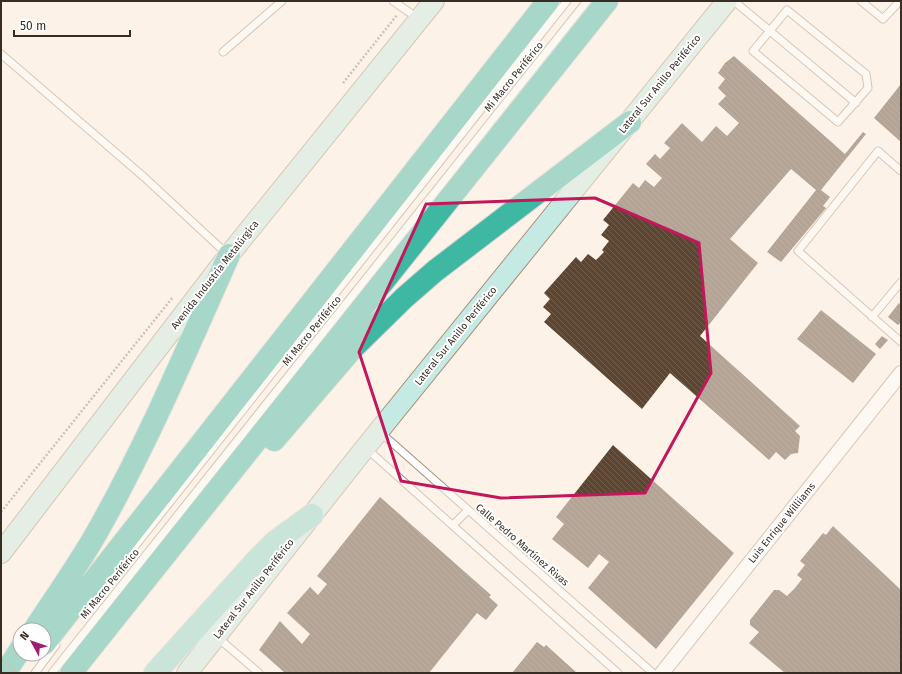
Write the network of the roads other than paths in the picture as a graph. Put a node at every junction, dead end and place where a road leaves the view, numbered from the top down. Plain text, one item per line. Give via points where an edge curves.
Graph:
1 (282, 1) edge
2 (392, 1) edge
3 (434, 1) edge
4 (548, 1) edge
5 (567, 1) edge
6 (587, 1) edge
7 (607, 1) edge
8 (727, 1) edge
9 (734, 1) edge
10 (861, 1) edge
11 (900, 1) edge
12 (419, 19) junction
13 (768, 30) junction
14 (223, 52) dead end
15 (1, 54) edge
16 (856, 103) junction
17 (630, 122) junction
18 (901, 171) edge
19 (229, 255) junction
20 (901, 282) edge
21 (872, 317) junction
22 (901, 342) edge
23 (901, 373) edge
24 (379, 431) junction
25 (365, 448) junction
26 (468, 510) junction
27 (312, 515) junction
28 (453, 525) junction
29 (1, 553) edge
30 (89, 605) dead end
31 (39, 622) edge
32 (216, 637) junction
33 (52, 643) edge
34 (30, 662) edge
35 (41, 662) edge
36 (21, 673) edge
37 (35, 673) edge
38 (52, 673) edge
39 (71, 673) edge
40 (155, 673) edge
41 (187, 673) edge
42 (259, 673) edge
43 (618, 673) edge
44 (653, 673) edge
45 (662, 673) edge

1 - 14 lane
2 - 12 lane
3 - 12 main road, Avenida Industria Metalúrgica
4 - 33 highway
5 - 30 lane, Mi Macro Periférico
6 - 38 lane, Mi Macro Periférico
7 - 39 highway
8 - 17 main road, Lateral Sur Anillo Periférico
9 - 13 lane
10 - 11 lane via 883,19
12 - 19 main road, Avenida Industria Metalúrgica
13 - 16 lane
13 - 16 lane via 787,10 866,74 868,88
13 - 16 lane via 753,51 838,122
15 - 19 lane via 144,177
17 - 24 main road, Lateral Sur Anillo Periférico
17 - 39 highway via 435,271 374,326
18 - 21 lane via 878,151 798,251
19 - 29 main road, Avenida Industria Metalúrgica
19 - 31 highway via 167,394 115,500 77,566
20 - 21 lane
21 - 22 lane
23 - 45 street, Luis Enrique Williiams
24 - 25 main road, Lateral Sur Anillo Periférico
24 - 26 lane, Calle Pedro Martínez Rivas
25 - 27 main road, Lateral Sur Anillo Periférico
25 - 28 lane
26 - 28 lane
26 - 44 lane, Calle Pedro Martínez Rivas
27 - 32 main road, Lateral Sur Anillo Periférico
27 - 40 main road via 275,542 257,560
28 - 43 lane
32 - 41 main road, Lateral Sur Anillo Periférico
32 - 42 lane
34 - 36 highway
35 - 37 lane

